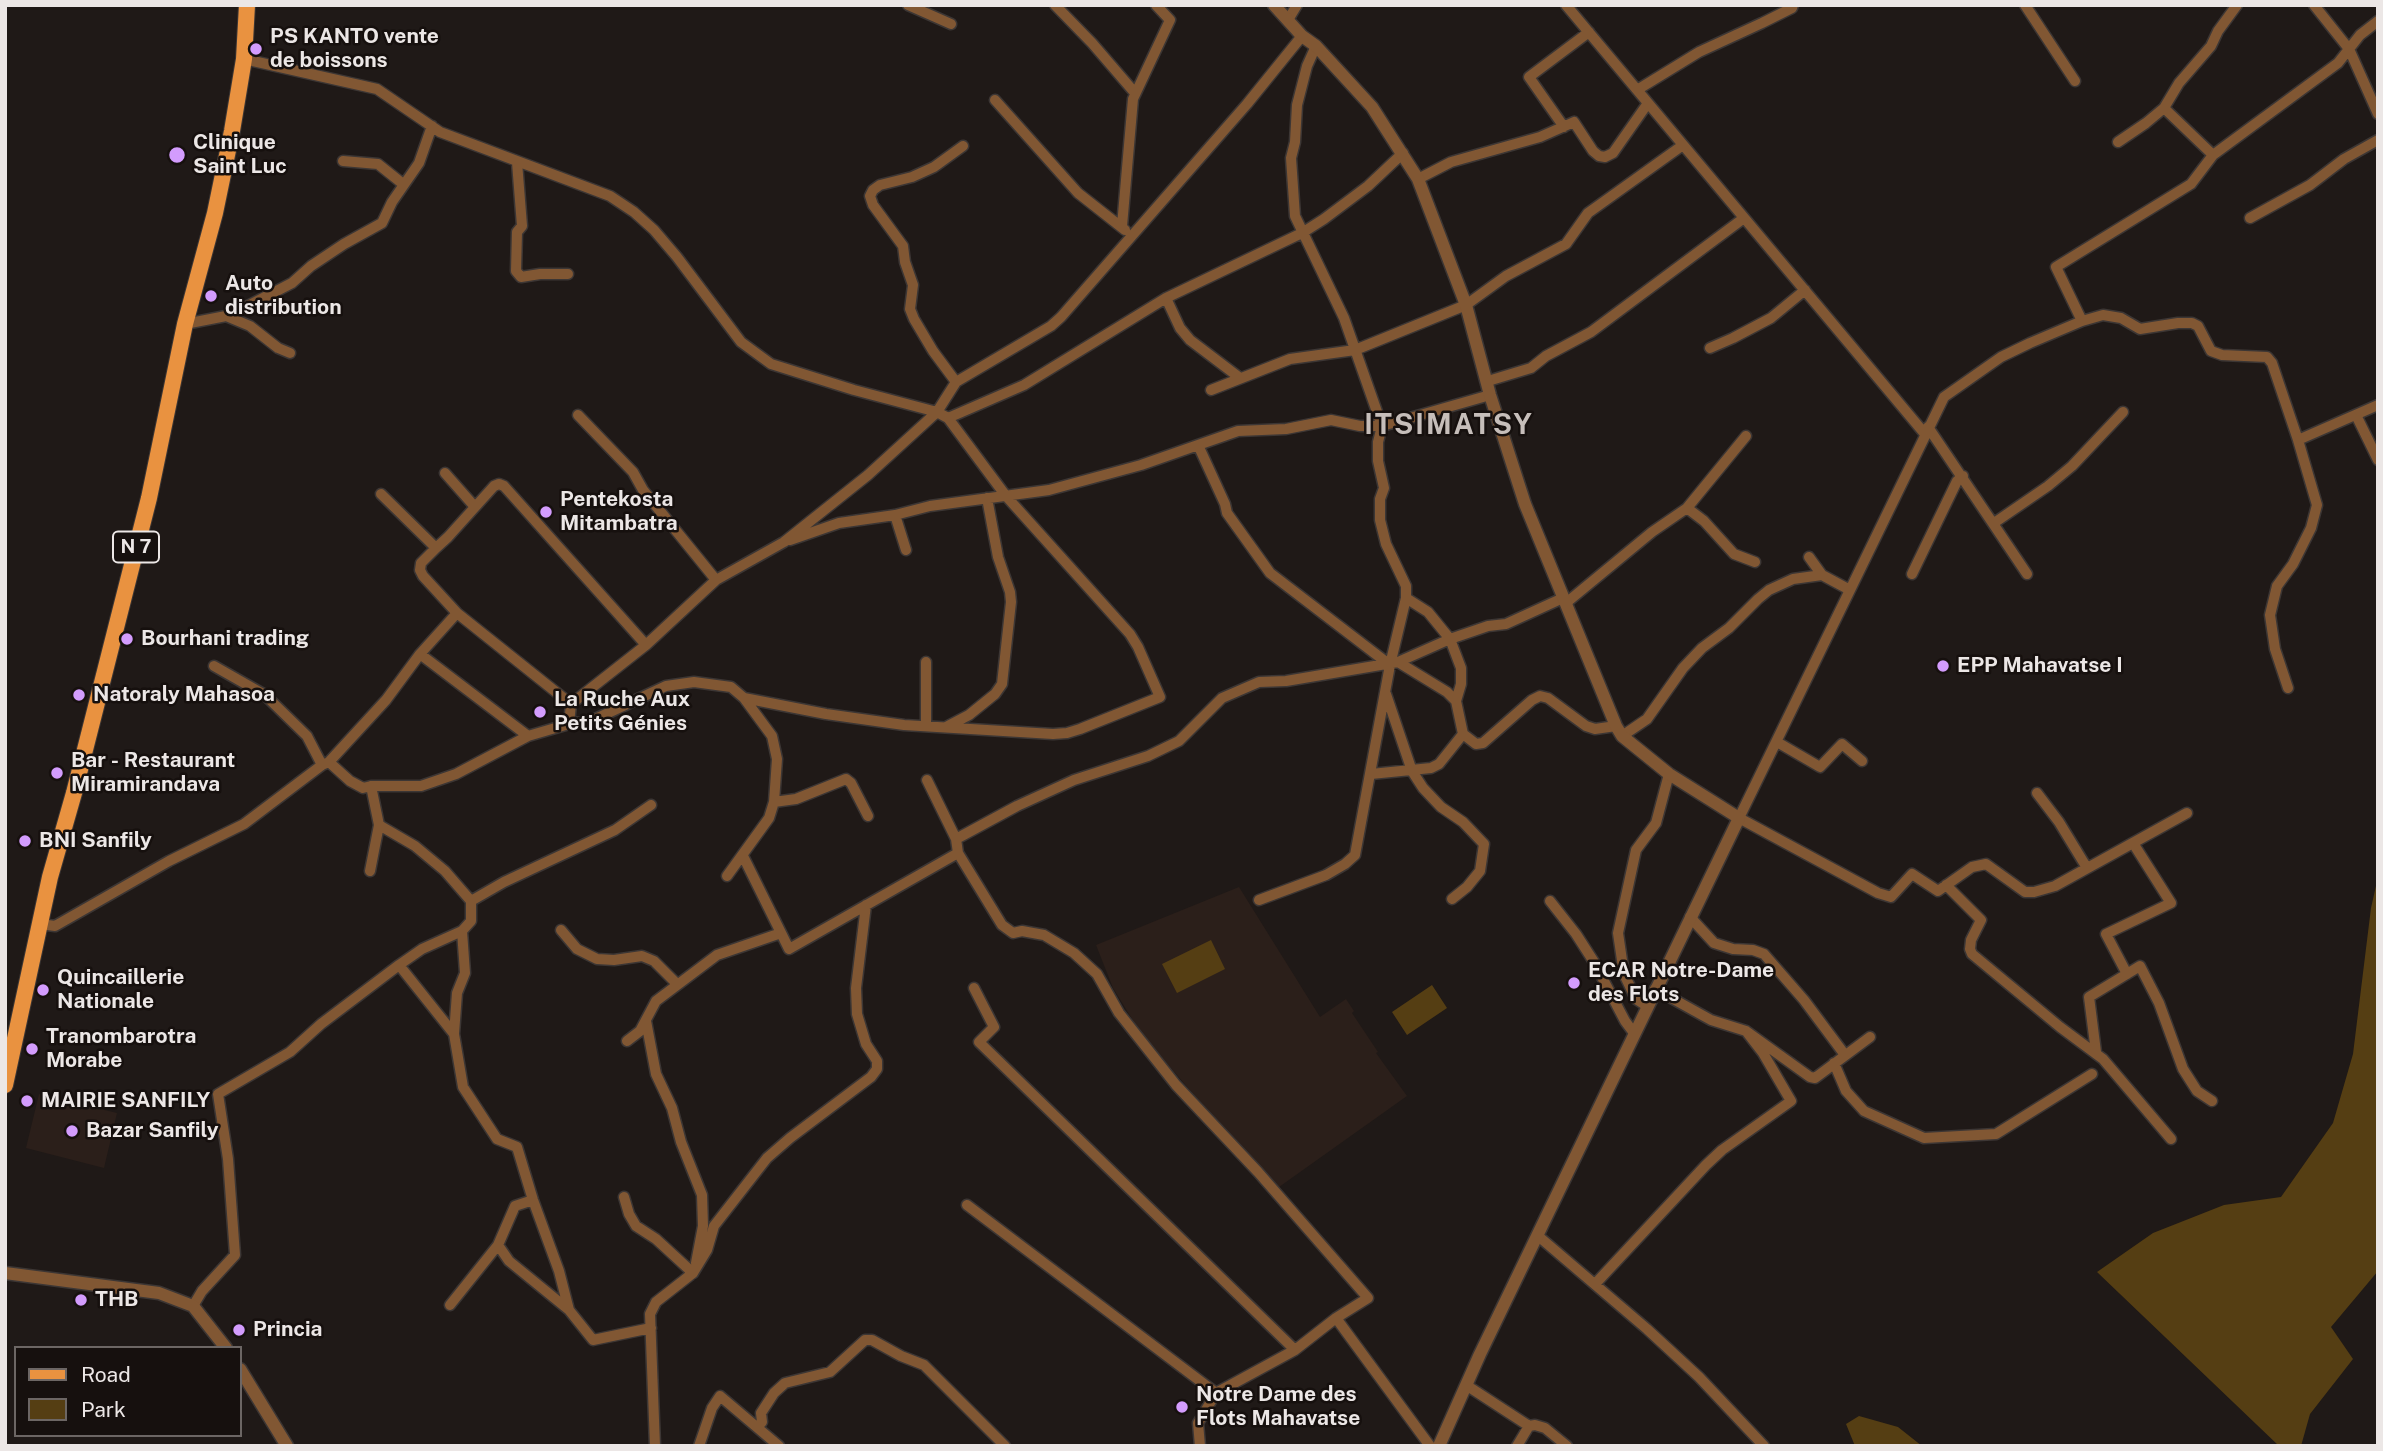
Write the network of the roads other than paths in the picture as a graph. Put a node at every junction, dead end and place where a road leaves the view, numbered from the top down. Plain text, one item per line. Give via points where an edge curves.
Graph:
1 (247, 5) edge
2 (908, 5) edge
3 (1055, 5) edge
4 (1156, 5) edge
5 (1274, 5) edge
6 (1297, 5) edge
7 (1566, 5) edge
8 (2025, 5) edge
9 (2237, 5) edge
10 (2314, 5) edge
11 (1796, 6) edge
12 (1288, 20) junction
13 (2378, 21) edge
14 (951, 24) dead end
15 (1589, 32) junction
16 (1302, 36) junction
17 (1316, 46) junction
18 (2350, 49) junction
19 (244, 59) junction
20 (2075, 81) dead end
21 (1637, 90) junction
22 (1135, 93) junction
23 (995, 100) dead end
24 (1648, 103) junction
25 (2164, 108) junction
26 (2378, 114) edge
27 (432, 126) junction
28 (1564, 127) junction
29 (2378, 140) edge
30 (2118, 142) dead end
31 (1683, 145) junction
32 (963, 146) dead end
33 (1403, 153) junction
34 (2213, 155) junction
35 (343, 162) dead end
36 (517, 162) junction
37 (1418, 179) junction
38 (403, 184) junction
39 (1744, 218) junction
40 (2250, 218) dead end
41 (1122, 226) junction
42 (1302, 233) junction
43 (1132, 237) junction
44 (568, 274) dead end
45 (1805, 290) junction
46 (1167, 298) junction
47 (1466, 305) junction
48 (226, 316) junction
49 (2082, 321) junction
50 (185, 324) junction
51 (1710, 348) dead end
52 (1355, 350) junction
53 (290, 353) dead end
54 (1240, 378) junction
55 (956, 382) junction
56 (1489, 388) junction
57 (1210, 390) dead end
58 (2378, 405) edge
59 (937, 412) junction
60 (2123, 412) dead end
61 (578, 415) dead end
62 (2356, 415) junction
63 (948, 418) junction
64 (1382, 426) junction
65 (1926, 430) junction
66 (1746, 436) dead end
67 (2298, 440) junction
68 (1198, 445) junction
69 (2378, 460) edge
70 (445, 473) dead end
71 (1963, 477) junction
72 (382, 494) dead end
73 (1006, 496) junction
74 (988, 498) junction
75 (475, 507) junction
76 (1687, 508) junction
77 (895, 515) junction
78 (1994, 523) junction
79 (784, 542) junction
80 (436, 548) junction
81 (906, 550) dead end
82 (1809, 557) dead end
83 (1755, 562) dead end
84 (1912, 574) dead end
85 (2027, 574) dead end
86 (1822, 575) junction
87 (716, 580) junction
88 (1850, 590) junction
89 (1406, 598) junction
90 (1564, 600) junction
91 (457, 613) junction
92 (1450, 639) junction
93 (646, 645) junction
94 (421, 654) junction
95 (926, 662) dead end
96 (1394, 664) junction
97 (214, 666) dead end
98 (2288, 688) dead end
99 (1385, 690) junction
100 (744, 698) junction
101 (1456, 701) junction
102 (571, 704) junction
103 (569, 724) junction
104 (926, 726) junction
105 (948, 726) junction
106 (1619, 731) junction
107 (1463, 734) junction
108 (528, 736) junction
109 (1777, 742) junction
110 (1862, 761) dead end
111 (326, 764) junction
112 (1412, 771) junction
113 (1371, 774) junction
114 (1669, 774) junction
115 (927, 780) dead end
116 (371, 786) junction
117 (2037, 793) dead end
118 (774, 802) junction
119 (651, 805) dead end
120 (2187, 814) dead end
121 (868, 816) dead end
122 (1739, 818) junction
123 (379, 825) junction
124 (956, 839) junction
125 (2133, 843) junction
126 (957, 853) junction
127 (743, 856) junction
128 (2088, 868) junction
129 (370, 870) dead end
130 (727, 876) dead end
131 (1946, 885) junction
132 (1452, 899) dead end
133 (1259, 900) dead end
134 (471, 901) junction
135 (1550, 901) dead end
136 (866, 905) junction
137 (1690, 917) junction
138 (40, 924) junction
139 (561, 930) dead end
140 (462, 931) junction
141 (781, 933) junction
142 (399, 965) junction
143 (2127, 974) junction
144 (677, 984) junction
145 (974, 988) dead end
146 (1655, 989) junction
147 (1647, 1006) junction
148 (646, 1021) junction
149 (1746, 1031) junction
150 (1634, 1033) junction
151 (454, 1034) junction
152 (1870, 1037) dead end
153 (626, 1041) dead end
154 (2096, 1052) junction
155 (1845, 1055) junction
156 (1834, 1063) junction
157 (2092, 1074) dead end
158 (5, 1086) edge
159 (2212, 1101) dead end
160 (2171, 1139) dead end
161 (624, 1197) dead end
162 (533, 1200) junction
163 (967, 1205) dead end
164 (1537, 1235) junction
165 (498, 1245) junction
166 (5, 1273) edge
167 (694, 1273) junction
168 (1596, 1283) junction
169 (450, 1305) dead end
170 (193, 1306) junction
171 (569, 1310) junction
172 (1336, 1318) junction
173 (652, 1328) junction
174 (224, 1346) edge
175 (1295, 1350) junction
176 (242, 1372) edge
177 (1466, 1385) junction
178 (1216, 1393) junction
179 (1528, 1426) junction
180 (757, 1427) junction
181 (287, 1446) edge
182 (655, 1446) edge
183 (699, 1446) edge
184 (779, 1446) edge
185 (1005, 1446) edge
186 (1200, 1446) edge
187 (1430, 1446) edge
188 (1439, 1446) edge
189 (1517, 1446) edge
190 (1567, 1446) edge
191 (1764, 1446) edge

1 - 19 main road, N 7
2 - 14 street
3 - 22 street
4 - 22 street via 1170,20
5 - 12 street
6 - 12 street
7 - 15 street
8 - 20 street
9 - 25 street
10 - 18 street
11 - 21 street via 1699,52
12 - 16 street
13 - 18 street
15 - 21 street
15 - 28 street via 1529,77
16 - 17 street
16 - 43 street
17 - 33 street via 1372,107
17 - 42 street via 1297,105 1291,158 1295,216
18 - 26 street
18 - 34 street via 2338,63
19 - 27 street via 377,89
19 - 50 main road, N 7 via 215,213
21 - 24 street
22 - 41 street
23 - 41 street via 1078,193
24 - 28 street via 1613,153 1605,157 1593,150 1574,122
24 - 31 street
25 - 30 street
25 - 34 street
27 - 36 street
27 - 38 street via 419,163
28 - 37 street via 1451,162
29 - 40 street
31 - 39 street
31 - 47 street via 1588,213 1566,244 1506,276
32 - 55 street via 934,167 880,185 870,196 903,246 913,285 910,309 914,318
33 - 37 street
33 - 42 street via 1368,186
34 - 49 street via 2191,184 2056,267
35 - 38 street via 379,164
36 - 44 street via 522,226 517,233 516,271 521,277
36 - 59 street via 610,197 634,212 677,257 741,342 771,365
37 - 47 street
38 - 48 street via 382,223 344,244 292,283
39 - 45 street
39 - 56 street via 1591,332
41 - 43 street
42 - 46 street
42 - 52 street
43 - 55 street via 1051,326
45 - 51 street via 1770,318
45 - 65 street
46 - 54 street via 1190,340
46 - 63 street via 1024,385
47 - 52 street
47 - 56 street
48 - 50 street
48 - 53 street
49 - 65 street via 2029,342 1964,382 1944,397
49 - 67 street via 2103,315 2122,318 2140,329 2192,323 2211,351 2267,357
50 - 138 main road, N 7 via 149,498
52 - 54 street via 1290,359
52 - 64 street
54 - 57 street
55 - 59 street
56 - 64 street
56 - 90 street via 1525,504
58 - 62 street
59 - 63 street
59 - 79 street
60 - 78 street via 2072,466
61 - 87 street via 633,472 643,491
62 - 67 street
62 - 69 street
63 - 73 street
64 - 68 street via 1331,420 1286,429 1238,431
64 - 89 street via 1378,442 1384,488 1380,520 1406,586
65 - 71 street
65 - 88 street
66 - 76 street
67 - 98 street via 2317,505 2311,528 2277,586 2270,615
68 - 73 street via 1049,490
68 - 96 street via 1227,513 1270,573
70 - 75 street
71 - 78 street
71 - 84 street
72 - 80 street
73 - 74 street
73 - 105 street via 1130,634 1160,697 1067,733
74 - 77 street
74 - 105 street via 1011,601 1002,684 970,715
75 - 80 street
75 - 93 street via 494,486 504,486
76 - 83 street via 1734,554
76 - 90 street
77 - 79 street via 839,523
77 - 81 street
78 - 85 street
79 - 87 street
80 - 91 street via 420,570
82 - 86 street
86 - 88 street
86 - 106 street via 1793,579 1769,590 1683,668 1647,719
87 - 93 street
88 - 109 street
89 - 92 street via 1428,612
89 - 96 street
90 - 92 street via 1506,624
90 - 106 street
91 - 94 street
91 - 102 street
92 - 96 street
92 - 101 street via 1461,668
93 - 102 street
94 - 108 street
94 - 111 street via 386,700
95 - 104 street
96 - 99 street
96 - 101 street
96 - 124 street via 1244,687 1222,698 1179,741 1074,780
97 - 111 street via 265,695 307,736
99 - 112 street
99 - 113 street
100 - 103 street via 731,687 694,682 666,686 591,721
100 - 104 street
100 - 118 street via 772,736
101 - 107 street
102 - 103 street
103 - 108 street
104 - 105 street
106 - 107 street via 1586,726 1540,696 1483,743 1476,744
106 - 114 street
107 - 112 street via 1439,764
108 - 116 street via 456,774 421,786
109 - 110 street via 1820,767 1842,744
109 - 122 street
111 - 116 street via 363,788
111 - 138 street via 244,824 55,926
112 - 113 street
112 - 132 street via 1441,807 1484,844 1480,871
113 - 133 street via 1355,855 1326,874
114 - 122 street
114 - 147 street via 1656,823 1636,850 1618,933 1625,974 1636,999
115 - 124 street
116 - 123 street
117 - 128 street
118 - 121 street via 796,799 846,779
118 - 127 street via 769,818
119 - 134 street via 615,831
120 - 125 street
122 - 131 street via 1878,893 1891,897 1912,874 1938,891
122 - 137 street
123 - 129 street
123 - 134 street via 415,846
124 - 126 street
125 - 128 street
125 - 143 street via 2171,903 2106,934
126 - 136 street
126 - 172 street via 1002,925 1013,933 1044,935 1097,974 1119,1013 1176,1085 1368,1298
127 - 130 street
127 - 141 street
128 - 131 street via 2034,892 2025,892 1986,864 1972,867
131 - 154 street via 1981,920 1971,940 1972,954
134 - 140 street via 471,921
135 - 150 street via 1588,952
136 - 141 street via 789,949
136 - 167 street via 857,1014 877,1069 767,1158 714,1226
137 - 146 street
137 - 155 street via 1714,943 1764,954
138 - 158 main road, N 7
139 - 144 street via 577,949 597,959 642,956 654,961
140 - 142 street via 422,948
140 - 151 street via 465,973 457,993
141 - 144 street via 726,950
142 - 151 street
142 - 170 street via 290,1052 218,1094 235,1255
143 - 154 street via 2089,997
143 - 159 street via 2140,966 2183,1069 2197,1091
144 - 148 street via 656,1002
145 - 175 street via 994,1027 979,1042
146 - 147 street
146 - 149 street via 1711,1020
147 - 150 street
148 - 153 street
148 - 167 street via 656,1074 702,1195 703,1226
149 - 156 street via 1810,1077
149 - 168 street via 1791,1101 1722,1150
150 - 164 street
151 - 162 street via 463,1087 497,1139 517,1147
152 - 155 street
154 - 160 street
155 - 156 street
156 - 157 street via 1846,1091 1864,1111 1924,1138 1996,1134
161 - 167 street via 636,1226
162 - 165 street via 514,1206
162 - 171 street
163 - 178 street
164 - 168 street
164 - 177 street
165 - 169 street
165 - 171 street via 509,1261
166 - 170 street via 159,1293
167 - 173 street via 656,1302 650,1314
168 - 191 street via 1699,1377
170 - 174 street
171 - 173 street via 593,1340
172 - 175 street
172 - 187 street
173 - 182 street
175 - 178 street
176 - 181 street
177 - 179 street
177 - 188 street
178 - 186 street via 1198,1423
179 - 189 street
179 - 190 street via 1545,1428
180 - 183 street via 720,1396
180 - 184 street
180 - 185 street via 761,1413 785,1382 830,1372 865,1340 872,1340 924,1365

